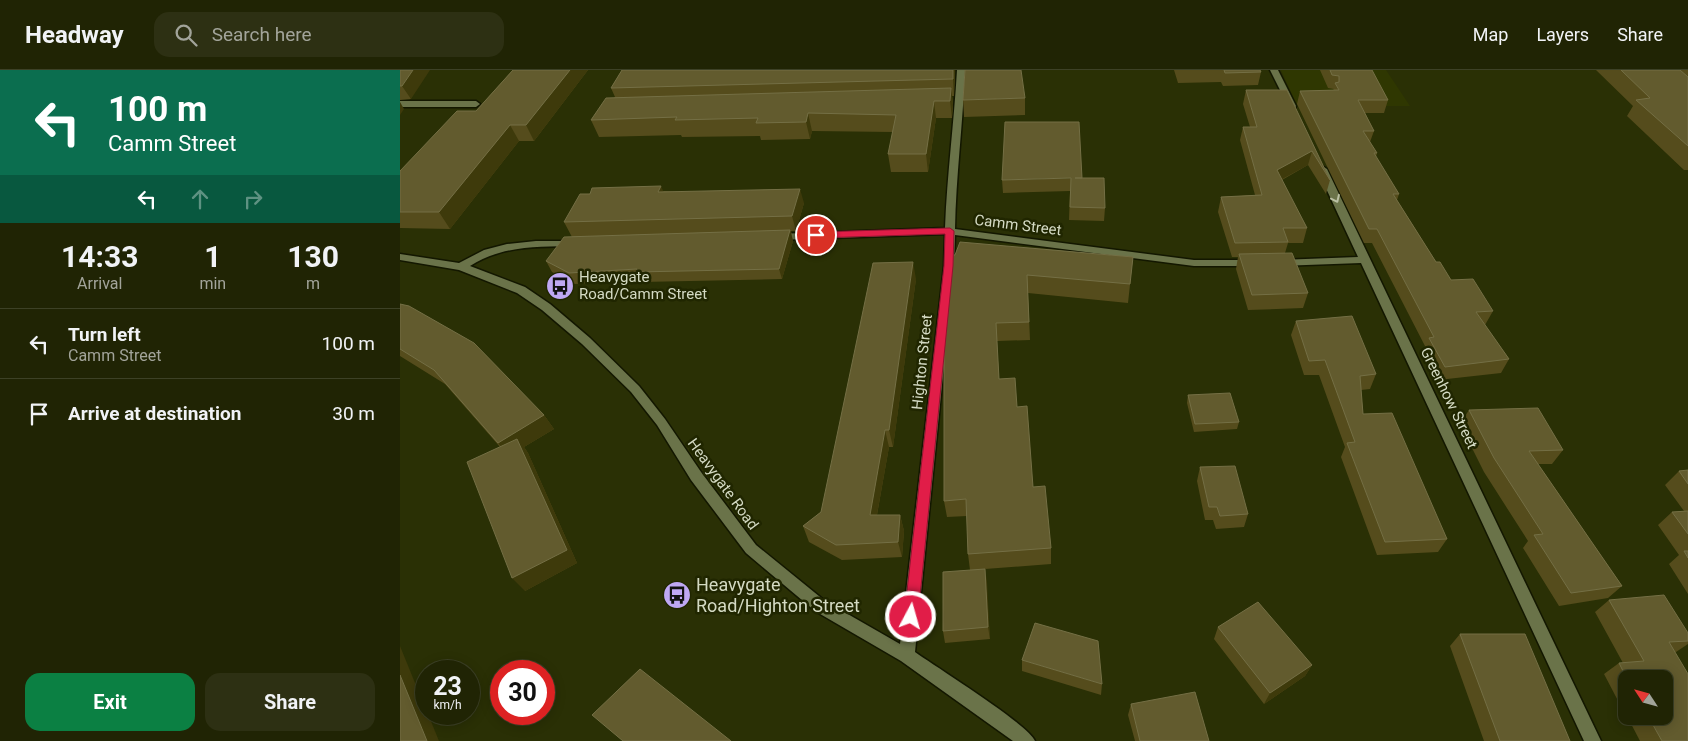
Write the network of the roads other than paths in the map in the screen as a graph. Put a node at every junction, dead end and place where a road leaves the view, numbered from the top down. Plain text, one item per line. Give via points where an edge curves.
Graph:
1 (961, 70) edge
2 (1274, 70) edge
3 (400, 104) edge
4 (476, 104) dead end
5 (1297, 116) edge
6 (1317, 157) edge
7 (950, 231) junction
8 (764, 237) edge
9 (588, 242) edge
10 (400, 257) edge
11 (1364, 260) junction
12 (461, 267) junction
13 (907, 656) junction
14 (1027, 741) edge
15 (1593, 741) edge

1 - 7 street, Highton Street via 954,100 959,118 951,186
2 - 5 street via 1290,92
3 - 4 street
6 -> 11 street, Greenhow Street
7 - 8 street, Camm Street
7 - 11 street, Camm Street via 1194,263
7 - 13 street, Highton Street via 949,266
9 - 12 street via 496,249
10 - 12 street, Heavygate Road
11 - 15 street, Greenhow Street
12 - 13 street, Heavygate Road via 521,290 586,341 635,389 751,550 820,606
13 - 14 street, Heavygate Road

